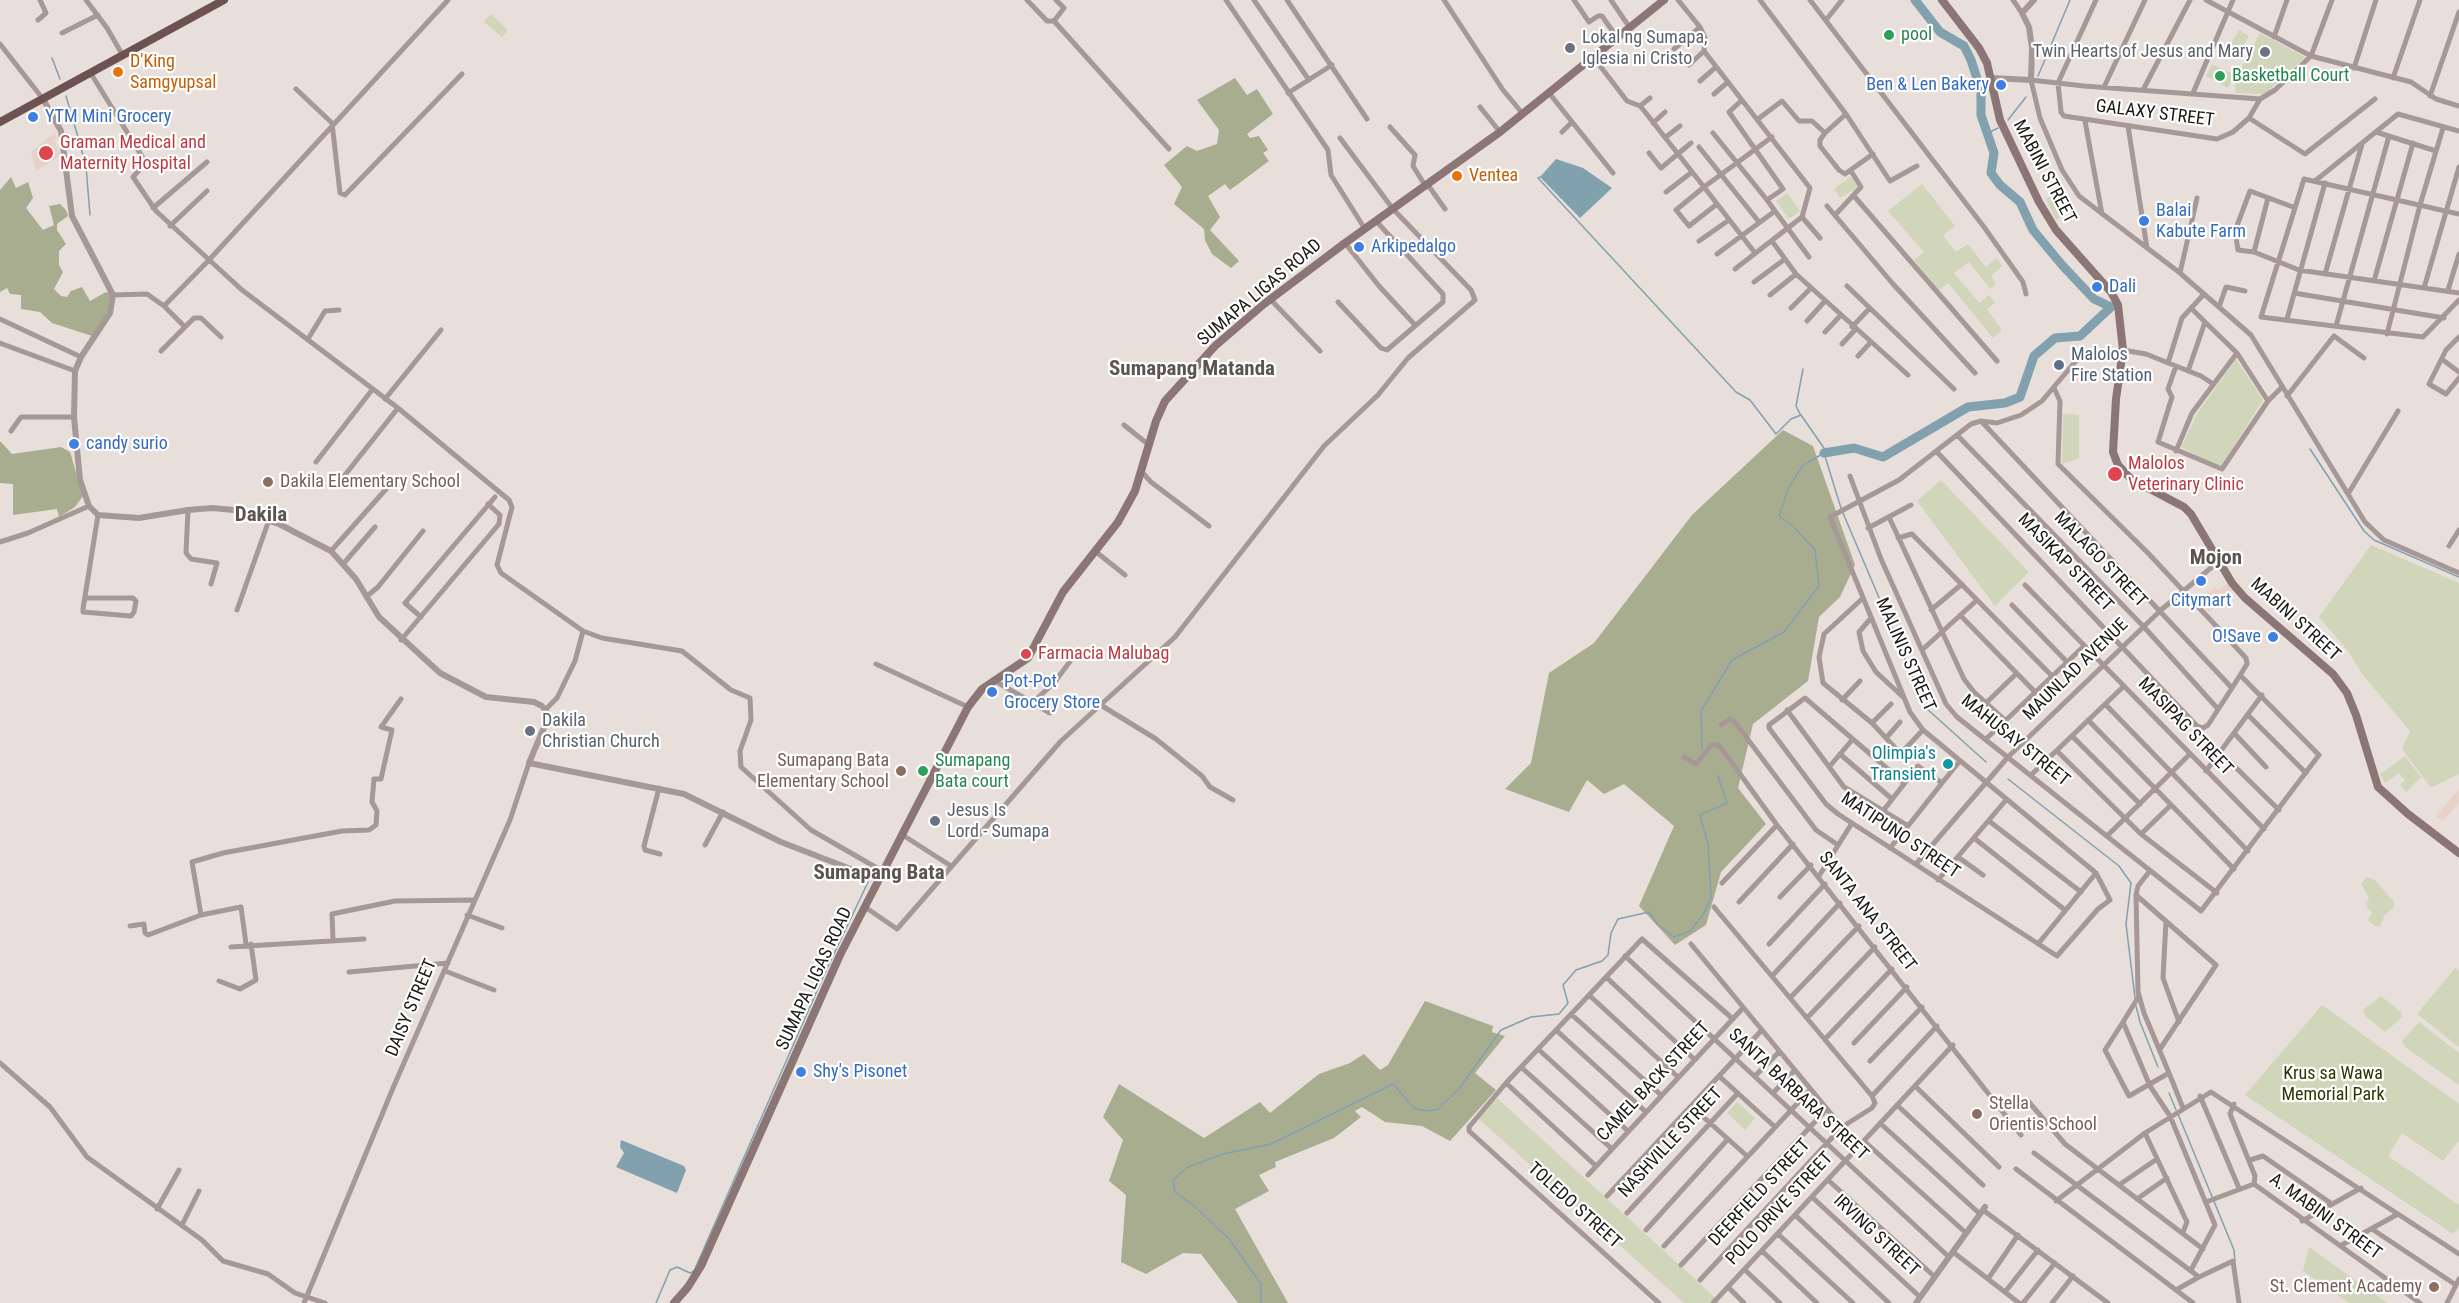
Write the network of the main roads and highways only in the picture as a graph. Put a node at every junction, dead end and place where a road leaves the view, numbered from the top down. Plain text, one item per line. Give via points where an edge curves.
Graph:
1 (224, 0) edge
2 (1664, 0) edge
3 (1942, 0) edge
4 (0, 122) edge
5 (2459, 853) edge
6 (674, 1303) edge

1 - 4 highway
2 - 6 main road, SUMAPA LIGAS ROAD via 1500,132 1271,300 1215,346 1161,407 1126,509 1055,604 1028,658 976,694 968,707 828,981 718,1231 694,1278
3 - 5 main road, MABINI STREET via 1979,48 1991,78 2000,120 2039,202 2056,230 2116,299 2123,350 2113,452 2118,465 2131,479 2192,514 2245,598 2321,663 2347,693 2372,773 2383,793

